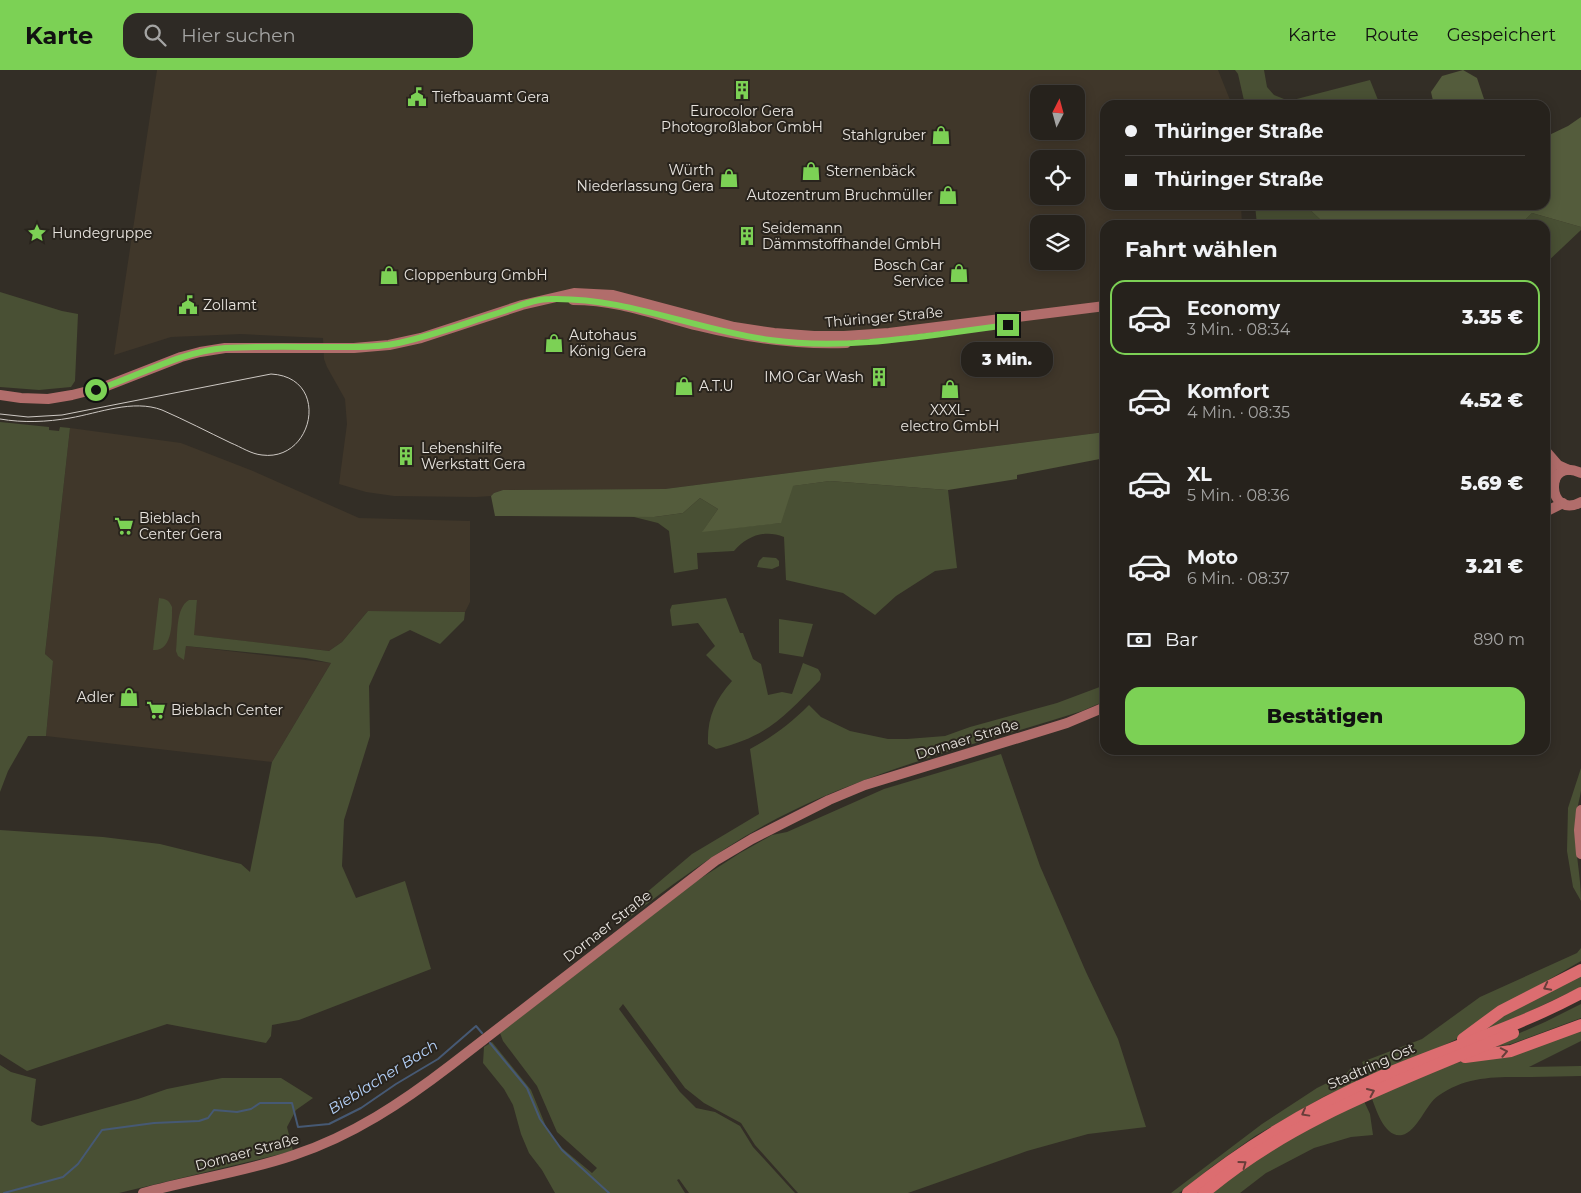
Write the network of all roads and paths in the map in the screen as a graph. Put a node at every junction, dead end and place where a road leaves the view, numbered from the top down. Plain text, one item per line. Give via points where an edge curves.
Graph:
1 (1100, 307) edge
2 (662, 311) junction
3 (1100, 314) edge
4 (0, 395) edge
5 (1550, 456) edge
6 (1550, 469) edge
7 (1569, 470) junction
8 (1581, 473) edge
9 (1555, 480) junction
10 (1554, 491) junction
11 (1550, 499) edge
12 (1563, 503) junction
13 (1579, 504) edge
14 (1550, 510) edge
15 (1100, 709) edge
16 (1581, 810) edge
17 (1581, 854) edge
18 (1581, 970) edge
19 (1581, 993) edge
20 (1581, 1001) edge
21 (1581, 1025) edge
22 (1453, 1053) junction
23 (143, 1193) edge
24 (1188, 1193) edge
25 (1204, 1193) edge

1 - 2 main road, Thüringer Straße via 889,333 824,336 734,327
2 - 3 main road, Thüringer Straße via 751,338 830,344 891,340
2 - 4 main road, Thüringer Straße via 610,302 549,299 389,345 225,348 181,356 104,387 72,395 48,399
5 - 7 main road via 1558,465
6 - 9 main road
7 - 8 main road
7 - 9 main road
9 - 10 main road
10 - 11 main road
10 - 12 main road
12 - 13 main road
12 - 14 main road
15 - 23 main road, Dornaer Straße via 1067,723 865,785 792,818 715,861 451,1066 374,1119 294,1155
16 - 17 main road
18 -> 22 highway via 1501,1011
19 - 22 highway, Stadtring Ost
20 - 22 highway, Stadtring Ost via 1544,1020
22 -> 21 highway via 1491,1055 1511,1051
22 -> 24 highway, Stadtring Ost via 1383,1076 1312,1109 1244,1150
25 -> 22 highway, Stadtring Ost via 1257,1154 1312,1121

